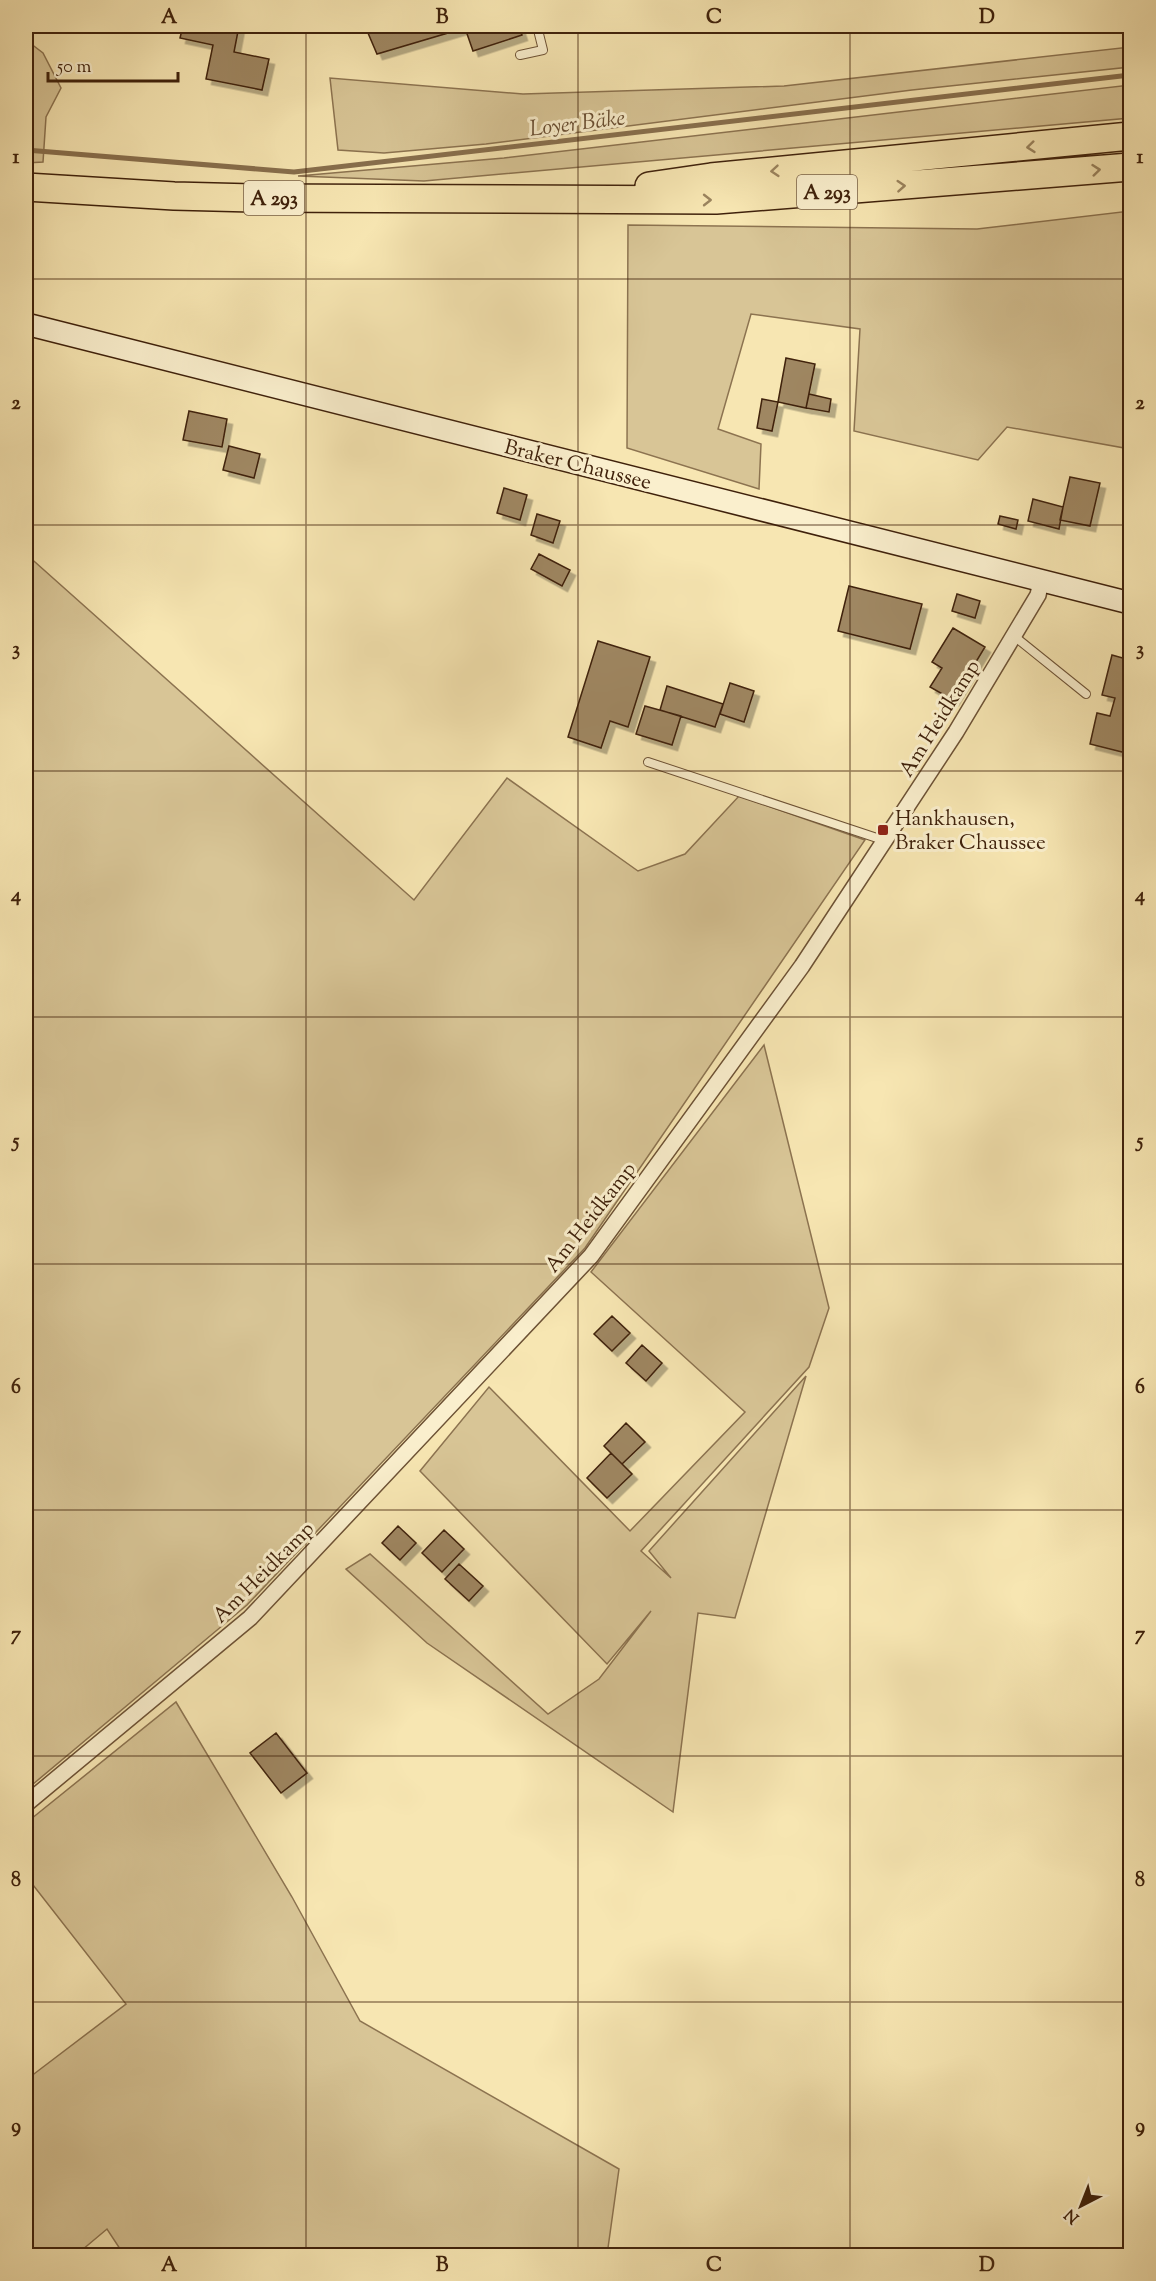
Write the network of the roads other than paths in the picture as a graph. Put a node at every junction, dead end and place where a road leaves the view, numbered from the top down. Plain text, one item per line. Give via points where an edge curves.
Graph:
1 (537, 26) edge
2 (520, 55) dead end
3 (1131, 136) edge
4 (1131, 167) edge
5 (26, 187) edge
6 (522, 201) junction
7 (26, 324) edge
8 (1041, 580) junction
9 (1131, 603) edge
10 (1014, 636) junction
11 (1086, 694) dead end
12 (648, 762) dead end
13 (886, 841) junction
14 (26, 1804) edge

1 - 2 lane via 543,50
3 -> 6 highway, A 293 via 711,177
6 -> 4 highway, A 293 via 716,200
5 - 6 highway, A 293 via 174,196
7 - 8 street, Braker Chaussee
8 - 9 street, Braker Chaussee
8 - 10 street, Am Heidkamp via 1038,595
10 - 11 lane
10 - 13 street, Am Heidkamp
12 - 13 lane
13 - 14 street, Am Heidkamp via 766,1017 591,1256 250,1618

